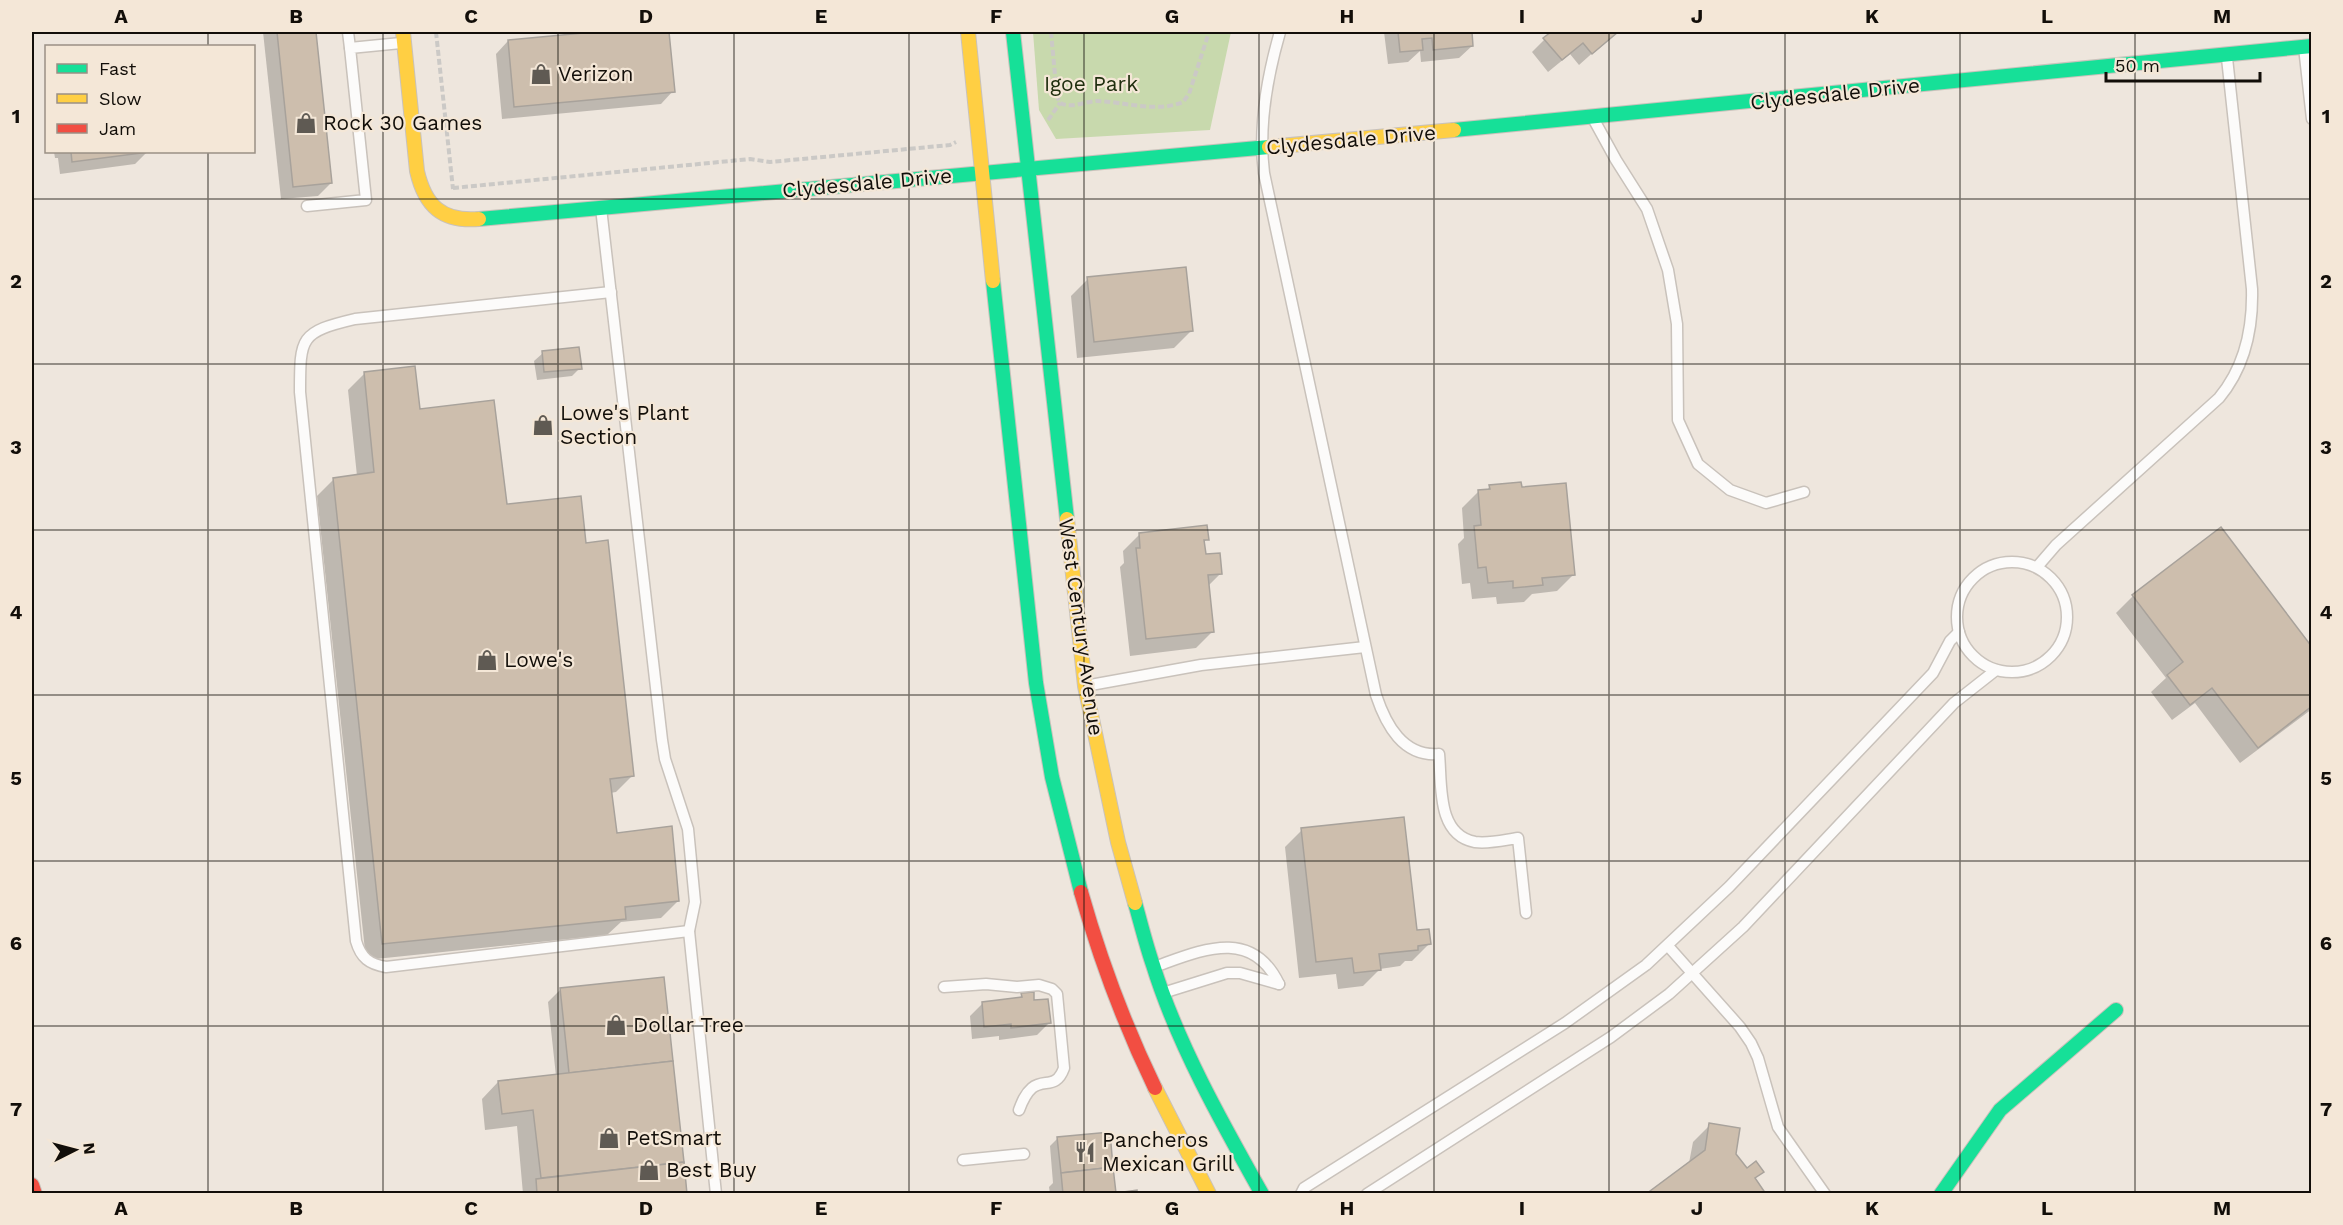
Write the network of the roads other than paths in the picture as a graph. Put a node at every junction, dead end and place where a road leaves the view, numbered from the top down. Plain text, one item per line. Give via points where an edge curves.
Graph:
1 (348, 32) edge
2 (968, 32) edge
3 (1013, 32) edge
4 (1280, 32) edge
5 (404, 37) edge
6 (2308, 46) edge
7 (350, 48) junction
8 (2226, 54) junction
9 (1593, 117) junction
10 (2312, 119) edge
11 (1261, 148) junction
12 (1027, 169) junction
13 (981, 173) junction
14 (307, 206) dead end
15 (601, 208) junction
16 (610, 292) junction
17 (1804, 492) dead end
18 (2037, 567) junction
19 (1959, 632) junction
20 (1365, 647) junction
21 (1996, 670) junction
22 (1085, 686) junction
23 (1526, 913) dead end
24 (689, 931) junction
25 (1668, 946) junction
26 (1153, 967) junction
27 (1693, 973) junction
28 (944, 987) dead end
29 (1163, 993) junction
30 (2116, 1010) dead end
31 (1019, 1110) dead end
32 (1024, 1154) dead end
33 (963, 1160) dead end
34 (32, 1185) edge
35 (35, 1194) edge
36 (716, 1194) edge
37 (1209, 1194) edge
38 (1262, 1194) edge
39 (1301, 1194) edge
40 (1367, 1194) edge
41 (1825, 1194) edge
42 (1941, 1194) edge

1 - 7 lane
2 - 13 main road
3 - 12 main road, West Century Avenue
4 - 11 lane via 1269,69
5 - 7 lane
5 - 15 main road, Clydesdale Drive via 417,171 421,189 432,206 455,219 476,220
6 - 8 main road, Clydesdale Drive
6 - 10 lane
7 - 14 lane via 366,200
8 - 9 main road, Clydesdale Drive
8 - 18 lane via 2252,289 2252,319 2245,351 2233,379 2219,398 2056,545
9 - 11 main road, Clydesdale Drive
9 - 17 lane via 1647,209 1668,270 1677,324 1678,420 1698,464 1730,490 1766,503
11 - 12 main road, Clydesdale Drive
11 - 20 lane
12 - 13 main road, Clydesdale Drive
12 - 22 main road, West Century Avenue
13 - 15 main road, Clydesdale Drive
13 - 37 main road via 1041,714 1064,826 1091,925 1127,1027 1154,1089
15 - 16 lane
16 - 24 lane via 662,740 688,829 695,902
16 - 24 lane via 355,319 317,329 306,339 300,392 356,942 365,960 386,967
18 - 19 lane via 2019,561 2001,562 1977,574 1961,596
18 - 21 lane via 2052,578 2065,601 2066,628 2060,645 2032,669
19 - 21 lane via 1967,649
19 - 25 lane via 1933,673 1730,887
20 - 22 lane via 1201,664
20 - 23 lane via 1376,695 1390,727 1414,751 1438,754 1444,810 1451,827 1475,842 1518,838
21 - 27 lane via 1954,703 1755,915
22 - 26 main road, West Century Avenue via 1118,842
24 - 36 lane
25 - 27 lane
25 - 39 lane via 1565,1023
26 - 29 main road, West Century Avenue
26 - 29 lane via 1204,950 1229,947 1254,954 1273,972 1279,984 1227,973
27 - 40 lane via 1611,1037
27 - 41 lane via 1751,1043 1778,1127
28 - 31 lane via 1039,985 1057,994 1064,1068 1054,1082 1034,1086
29 - 38 main road, West Century Avenue via 1208,1095
30 - 42 main road via 2000,1110
32 - 33 lane
34 - 35 main road

